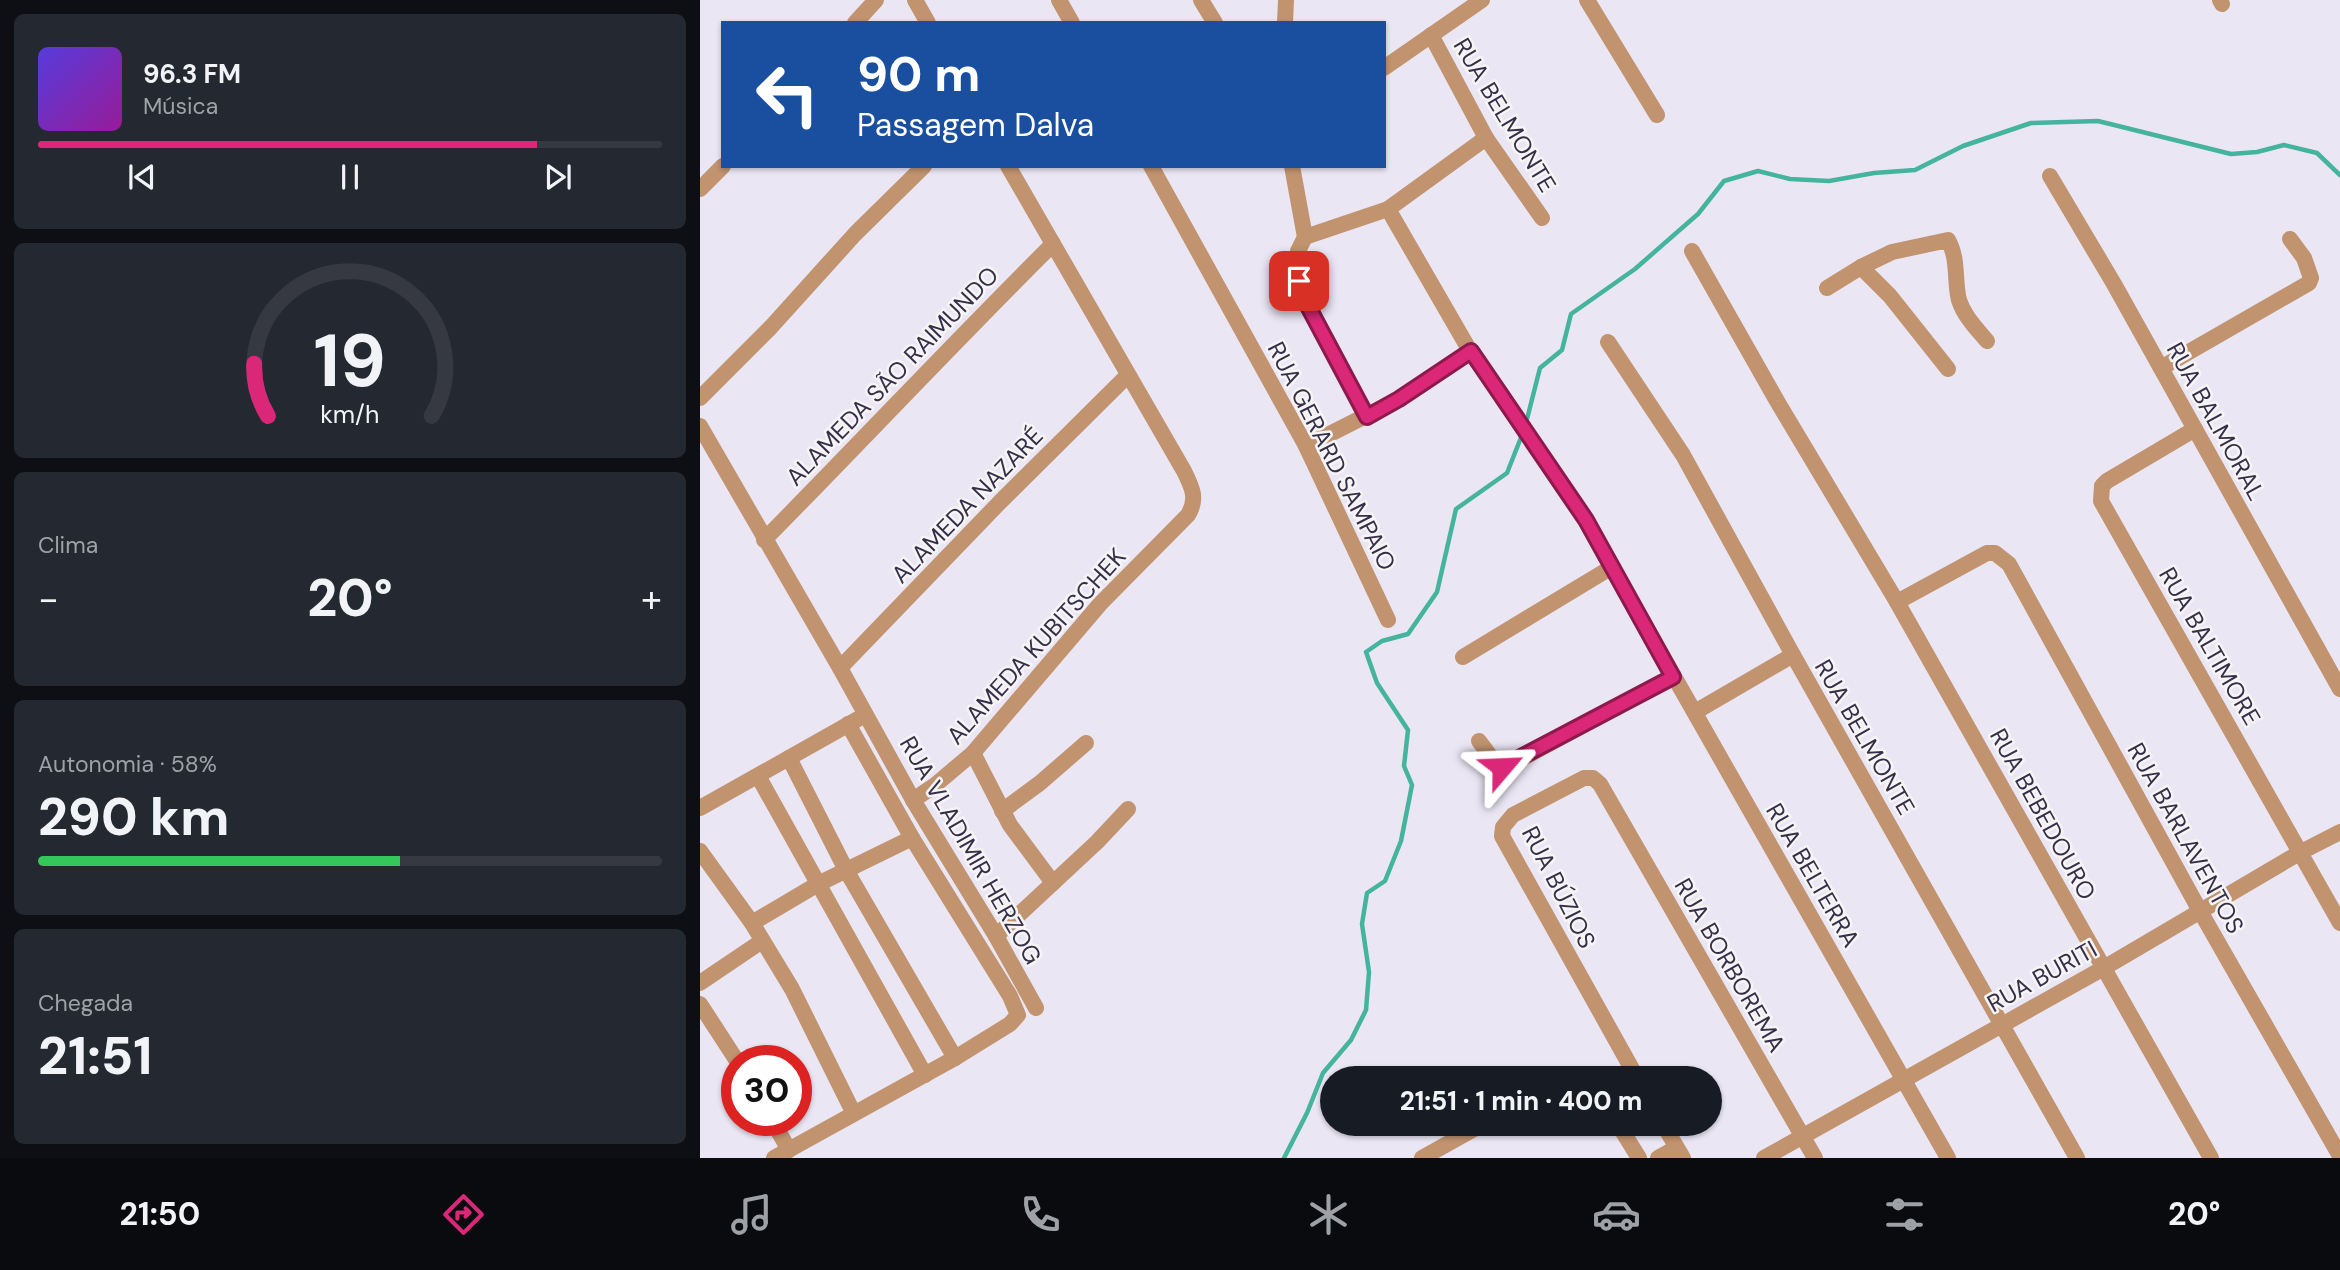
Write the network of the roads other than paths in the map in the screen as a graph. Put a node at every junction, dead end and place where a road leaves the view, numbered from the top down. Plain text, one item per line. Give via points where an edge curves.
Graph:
1 (876, 0) edge
2 (915, 0) edge
3 (1059, 0) edge
4 (1201, 0) edge
5 (1286, 0) edge
6 (1482, 0) edge
7 (1590, 1) edge
8 (857, 21) edge
9 (927, 21) edge
10 (1071, 21) edge
11 (1214, 21) edge
12 (1285, 21) edge
13 (1431, 35) junction
14 (1386, 67) edge
15 (1657, 115) dead end
16 (1486, 138) junction
17 (721, 168) edge
18 (922, 168) edge
19 (1009, 168) edge
20 (1152, 168) edge
21 (1292, 168) edge
22 (2050, 176) dead end
23 (700, 189) edge
24 (1388, 209) junction
25 (1542, 218) dead end
26 (1305, 237) junction
27 (2290, 239) dead end
28 (1053, 244) junction
29 (1692, 251) dead end
30 (1861, 267) junction
31 (1828, 288) dead end
32 (1987, 341) dead end
33 (1608, 342) dead end
34 (1471, 351) junction
35 (2161, 368) junction
36 (1948, 369) dead end
37 (1128, 375) junction
38 (700, 398) edge
39 (1367, 417) junction
40 (700, 426) edge
41 (2195, 429) junction
42 (1306, 446) junction
43 (764, 540) junction
44 (1612, 567) junction
45 (1897, 603) junction
46 (1388, 620) dead end
47 (1793, 655) junction
48 (1462, 656) dead end
49 (840, 668) junction
50 (1673, 677) junction
51 (2340, 688) edge
52 (1695, 712) junction
53 (866, 715) junction
54 (848, 724) junction
55 (1479, 741) dead end
56 (1086, 743) dead end
57 (973, 753) junction
58 (789, 758) junction
59 (758, 776) junction
60 (1606, 795) joint
61 (913, 800) junction
62 (700, 808) edge
63 (1128, 809) dead end
64 (1002, 811) junction
65 (2340, 832) edge
66 (912, 838) junction
67 (700, 851) edge
68 (2301, 852) junction
69 (846, 870) junction
70 (1054, 883) junction
71 (818, 884) junction
72 (2200, 911) junction
73 (752, 923) junction
74 (2340, 923) edge
75 (996, 936) junction
76 (762, 941) junction
77 (2102, 969) junction
78 (700, 983) edge
79 (1036, 1008) dead end
80 (703, 1014) edge
81 (2002, 1025) junction
82 (726, 1045) edge
83 (955, 1058) junction
84 (1630, 1066) edge
85 (925, 1075) junction
86 (1903, 1080) junction
87 (853, 1112) junction
88 (781, 1136) edge
89 (1461, 1136) edge
90 (1625, 1136) edge
91 (1670, 1136) edge
92 (1802, 1136) junction
93 (789, 1150) junction
94 (1680, 1153) edge
95 (2340, 1156) edge
96 (774, 1158) edge
97 (1422, 1158) edge
98 (1639, 1158) edge
99 (1658, 1158) edge
100 (1764, 1158) edge
101 (1815, 1158) edge
102 (1948, 1158) edge
103 (2077, 1158) edge
104 (2211, 1158) edge

1 - 8 street
2 - 9 street
3 - 10 street
4 - 11 street
5 - 12 street
6 - 13 street
7 - 15 street
13 - 14 street
13 - 16 street, RUA BELMONTE
16 - 24 street
16 - 25 street, RUA BELMONTE
17 - 23 street
18 - 38 street
19 - 28 street
20 - 42 street, RUA GERARD SAMPAIO
21 - 26 street
22 - 35 street, RUA BALMORAL
24 - 26 street
24 - 34 street, RUA BELTERRA
26 - 39 street via 1296,265 1299,281
27 - 35 street via 2304,258 2309,283
28 - 37 street
28 - 43 street, ALAMEDA SÃO RAIMUNDO
29 - 45 street, RUA BEBEDOURO
30 - 31 street
30 - 32 street via 1892,252 1948,240 1958,277 1958,299
30 - 36 street
33 - 47 street, RUA BELMONTE via 1684,455
34 - 39 street
34 - 44 street, RUA BELTERRA via 1565,488
35 - 41 street, RUA BALMORAL
37 - 49 street, ALAMEDA NAZARÉ
37 - 57 street, ALAMEDA KUBITSCHEK via 1191,483 1194,501 1188,515 1100,604
39 - 42 street
40 - 43 street, RUA VLADIMIR HERZOG
41 - 51 street, RUA BALMORAL
41 - 68 street, RUA BALTIMORE via 2107,481 2101,501
42 - 46 street, RUA GERARD SAMPAIO
43 - 49 street, RUA VLADIMIR HERZOG
44 - 48 street
44 - 50 street, RUA BELTERRA
45 - 72 street, RUA BARLAVENTOS via 1987,554 1995,553 2009,564
45 - 77 street, RUA BEBEDOURO
47 - 52 street
47 - 81 street, RUA BELMONTE
49 - 53 street, RUA VLADIMIR HERZOG
50 - 52 street, RUA BELTERRA
50 - 55 street via 1508,766 1497,765
52 - 86 street, RUA BELTERRA
53 - 54 street
53 - 61 street, RUA VLADIMIR HERZOG
54 - 58 street
54 - 66 street
56 - 64 street
57 - 61 street, ALAMEDA KUBITSCHEK
57 - 64 street
58 - 59 street
58 - 69 street
59 - 62 street
59 - 71 street
60 - 84 street, RUA BÚZIOS via 1596,780 1584,778 1513,815 1502,836
60 - 92 street, RUA BORBOREMA
61 - 75 street, RUA VLADIMIR HERZOG
63 - 70 street
64 - 70 street
65 - 68 street, RUA BURITI
66 - 69 street
66 - 83 street via 1018,1015
67 - 73 street
68 - 72 street, RUA BURITI
68 - 74 street, RUA BALTIMORE
69 - 71 street
69 - 83 street
70 - 75 street
71 - 73 street
71 - 85 street
72 - 77 street, RUA BURITI
72 - 95 street, RUA BARLAVENTOS
73 - 76 street
75 - 79 street, RUA VLADIMIR HERZOG
76 - 78 street
76 - 87 street via 792,989
77 - 81 street, RUA BURITI
77 - 104 street, RUA BEBEDOURO
80 - 82 street
81 - 86 street, RUA BURITI
81 - 103 street, RUA BELMONTE
83 - 85 street
85 - 87 street
86 - 92 street, RUA BURITI
86 - 102 street, RUA BELTERRA
87 - 93 street
88 - 93 street
89 - 97 street
90 - 98 street
91 - 94 street
92 - 100 street, RUA BURITI
92 - 101 street, RUA BORBOREMA
93 - 96 street
94 - 99 street

